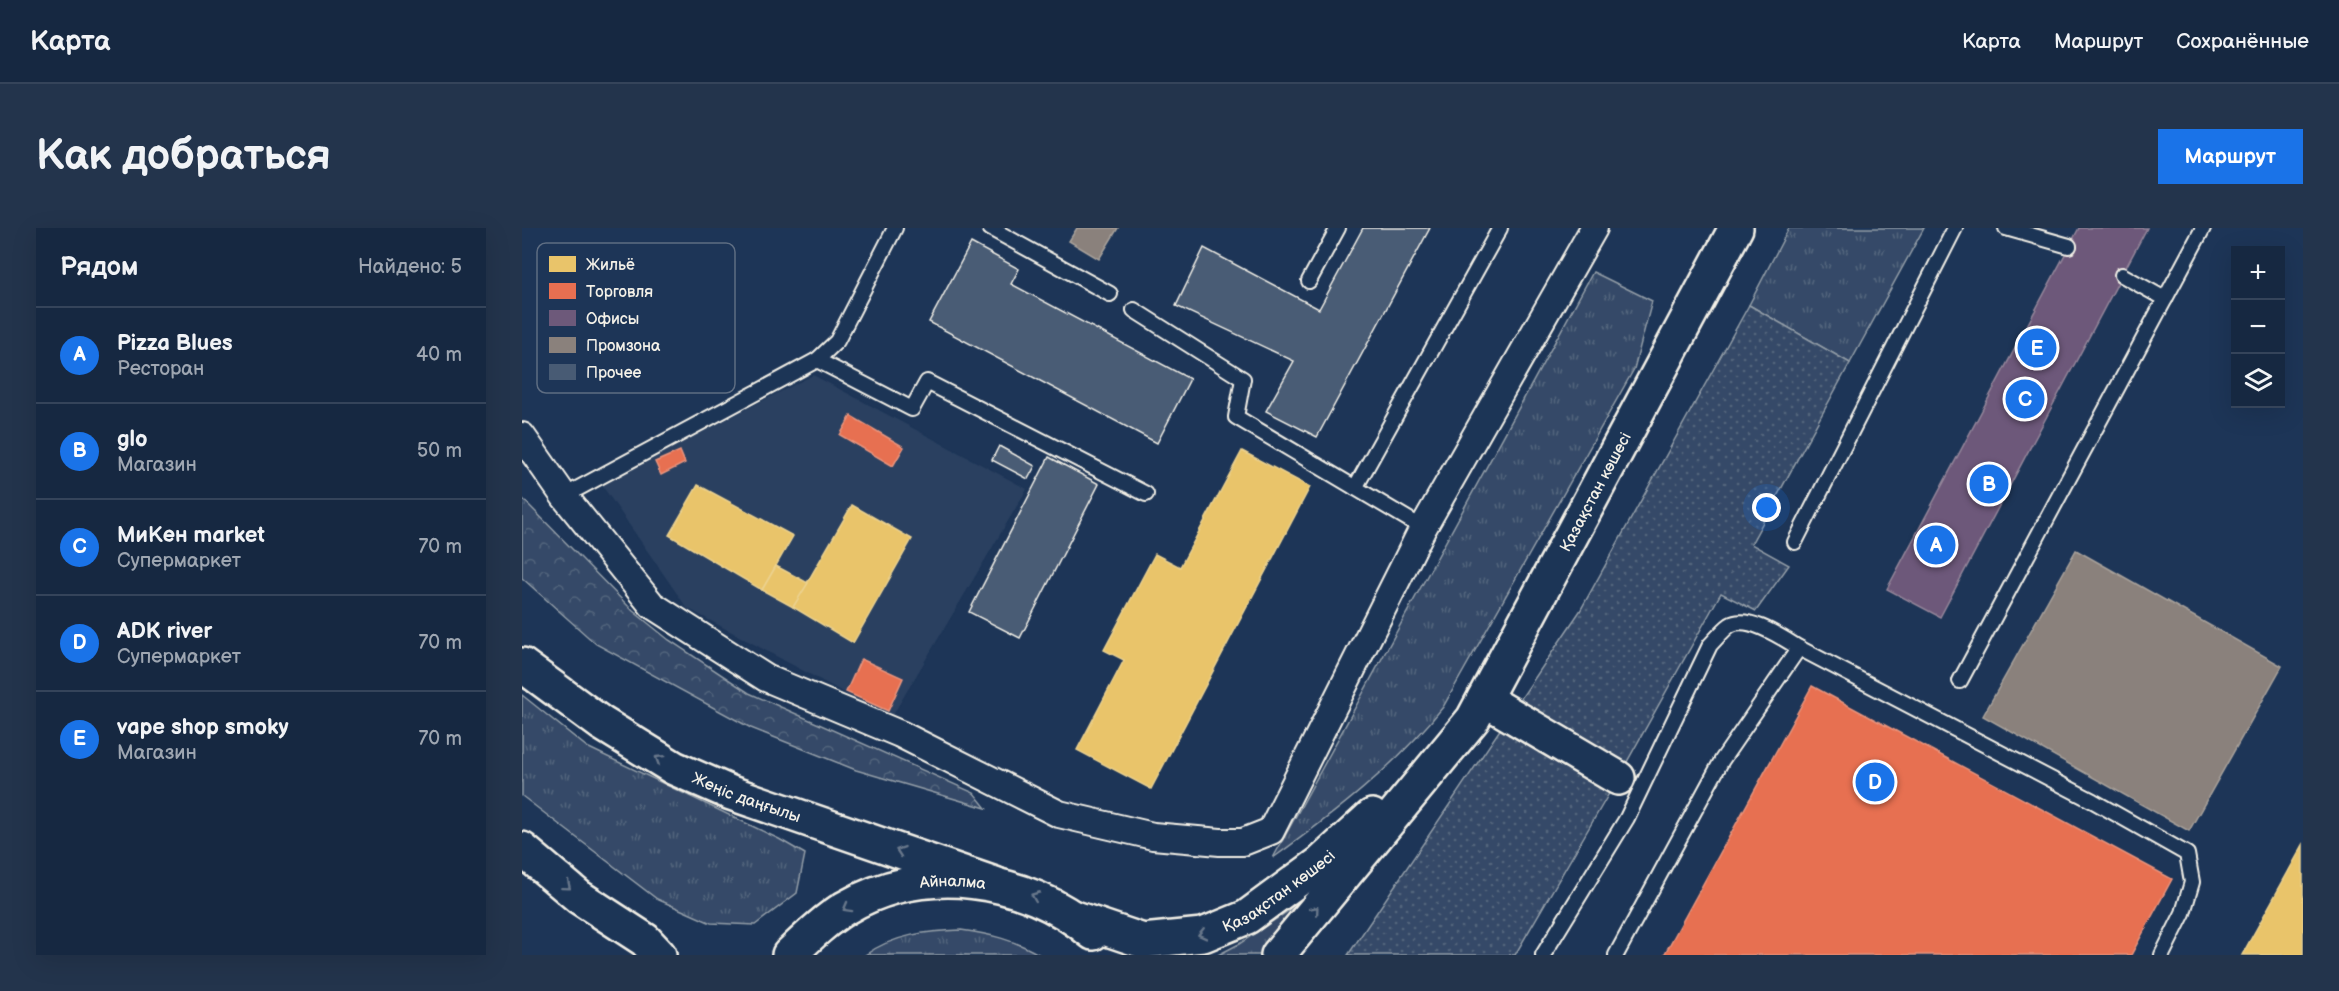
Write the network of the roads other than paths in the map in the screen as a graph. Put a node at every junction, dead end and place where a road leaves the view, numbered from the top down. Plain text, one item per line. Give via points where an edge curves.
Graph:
1 (895, 228) edge
2 (990, 228) edge
3 (1338, 228) edge
4 (1500, 228) edge
5 (1594, 228) edge
6 (1736, 228) edge
7 (1955, 228) edge
8 (2006, 228) edge
9 (2203, 228) edge
10 (2069, 246) dead end
11 (2122, 275) dead end
12 (1309, 280) dead end
13 (1110, 294) dead end
14 (2164, 299) junction
15 (1134, 310) dead end
16 (817, 360) junction
17 (522, 436) edge
18 (1355, 488) junction
19 (1146, 494) dead end
20 (564, 496) junction
21 (1423, 528) junction
22 (1795, 542) dead end
23 (1799, 648) junction
24 (522, 665) edge
25 (1960, 681) dead end
26 (1484, 699) junction
27 (1449, 750) junction
28 (1618, 778) dead end
29 (522, 849) edge
30 (995, 884) junction
31 (1076, 918) junction
32 (1282, 953) edge
33 (659, 955) edge
34 (789, 955) edge
35 (1115, 955) edge
36 (1543, 955) edge
37 (1616, 955) edge
38 (2162, 955) edge

1 - 16 lane via 837,341
2 - 13 lane
3 - 12 lane
4 - 18 lane
5 - 21 street
6 - 26 main road, Қазақстан көшесі
7 - 22 lane
8 - 10 lane
9 - 14 lane
11 - 14 lane
14 - 25 lane
15 - 18 lane via 1243,379 1236,417
16 - 19 lane via 912,409 927,382
16 - 20 lane
17 - 20 street
18 - 21 lane
20 - 21 street via 652,605 766,678 900,734 1059,814 1153,836 1220,842 1242,842 1271,831
23 - 36 lane via 1746,622 1731,624 1710,645 1627,818
23 - 37 lane via 1722,759
23 - 38 lane via 2187,854 2192,882 2183,914
30 -> 24 main road, Жеңіс даңғылы via 731,793 674,768 601,723
26 - 27 main road, Қазақстан көшесі
26 - 28 main road
27 -> 31 main road, Қазақстан көшесі via 1322,862 1247,917 1203,935 1143,941
32 -> 27 main road, Қазақстан көшесі
29 -> 33 main road via 579,897 645,940
31 -> 30 main road, Айналма via 1045,901
30 -> 34 main road, Айналма via 918,882 881,892 846,908 814,930
31 - 35 main road, Айналма

